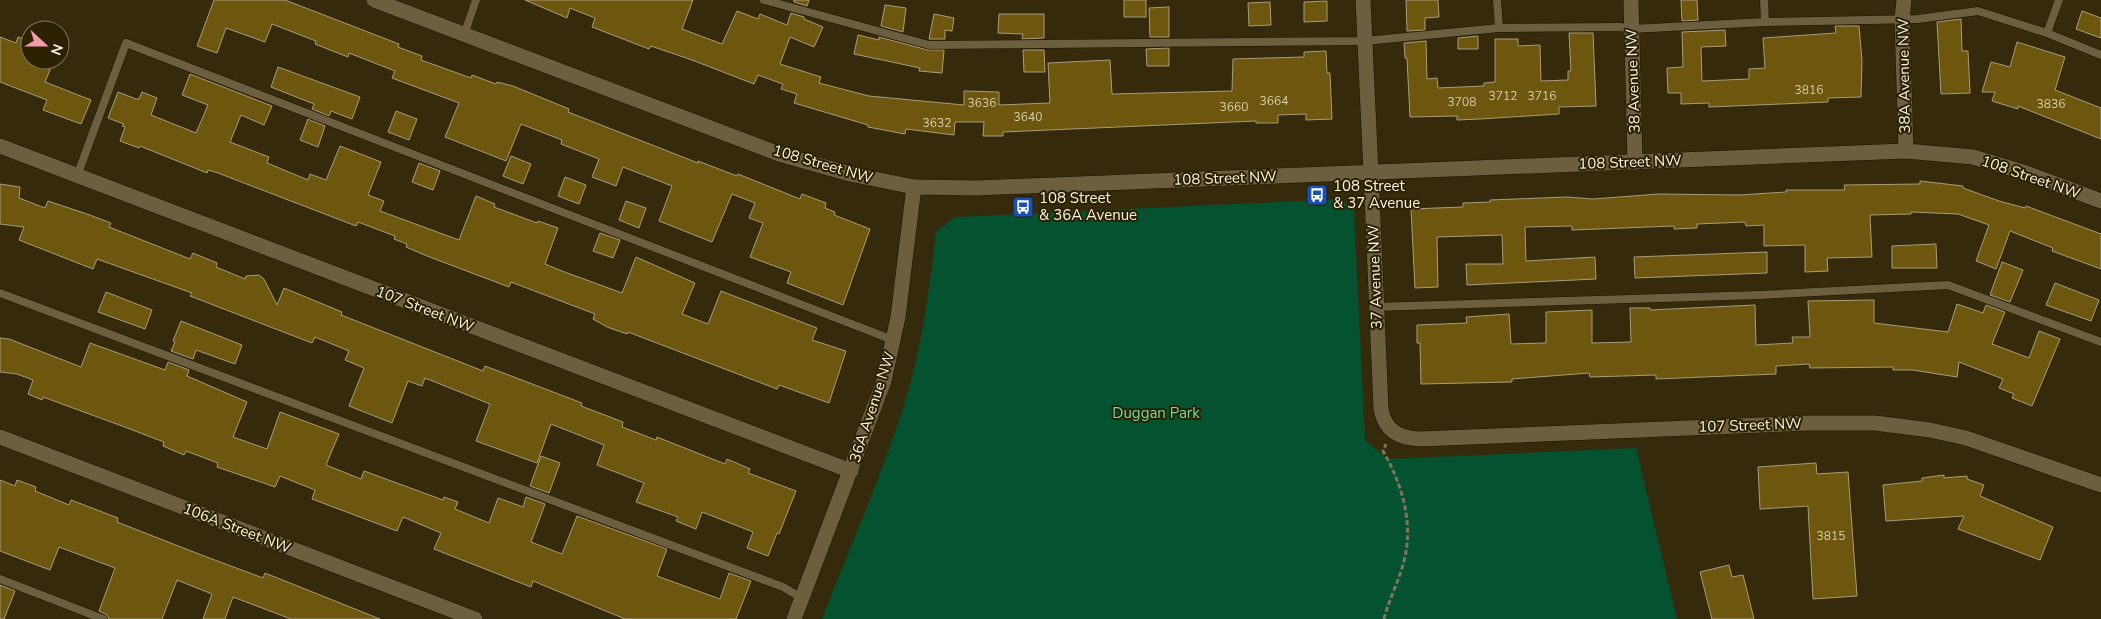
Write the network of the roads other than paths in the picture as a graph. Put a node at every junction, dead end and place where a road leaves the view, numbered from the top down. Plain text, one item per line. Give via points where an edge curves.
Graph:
1 (374, 0) edge
2 (476, 0) edge
3 (764, 0) edge
4 (1363, 0) edge
5 (1497, 0) edge
6 (1631, 0) edge
7 (1764, 0) edge
8 (1904, 0) edge
9 (2059, 0) edge
10 (1902, 19) junction
11 (1765, 22) junction
12 (1499, 28) junction
13 (1632, 29) junction
14 (2046, 33) junction
15 (464, 34) junction
16 (1365, 41) junction
17 (2101, 55) edge
18 (0, 146) edge
19 (1906, 152) junction
20 (1636, 162) junction
21 (1371, 173) junction
22 (77, 176) junction
23 (914, 187) junction
24 (2101, 201) edge
25 (0, 293) edge
26 (1376, 307) junction
27 (893, 340) junction
28 (2101, 342) edge
29 (1391, 431) joint
30 (0, 437) edge
31 (851, 471) junction
32 (2101, 485) edge
33 (0, 579) edge
34 (802, 598) junction
35 (103, 619) edge
36 (475, 619) edge
37 (794, 619) edge

1 - 15 street, 108 Street NW
2 - 15 lane
3 - 16 lane via 930,45
4 - 16 street, 37 Avenue NW
5 - 12 lane
6 - 13 street, 38 Avenue NW
7 - 11 lane
8 - 10 street, 38A Avenue NW
9 - 14 lane
10 - 11 lane
10 - 14 lane via 1978,11
10 - 19 street, 38A Avenue NW
11 - 13 lane
12 - 13 lane
12 - 16 lane
13 - 20 street, 38 Avenue NW
14 - 17 lane
15 - 23 street, 108 Street NW via 780,154 850,174
16 - 21 street, 37 Avenue NW
18 - 22 street, 107 Street NW
19 - 20 street, 108 Street NW
19 - 24 street, 108 Street NW via 1973,157
20 - 21 street, 108 Street NW
21 - 23 street, 108 Street NW via 976,188
21 - 26 street, 37 Avenue NW
22 - 27 lane via 126,43
22 - 31 street, 107 Street NW
23 - 27 street, 36A Avenue NW
25 - 34 lane via 783,587
26 - 28 lane via 1759,295 1948,285
26 - 29 street, 37 Avenue NW via 1381,409
27 - 31 street, 36A Avenue NW via 884,381
29 - 32 street, 107 Street NW via 1404,438 1420,439 1875,423 1966,438
30 - 36 street, 106A Street NW
31 - 34 street, 36A Avenue NW
33 - 35 lane
34 - 37 street, 36A Avenue NW

